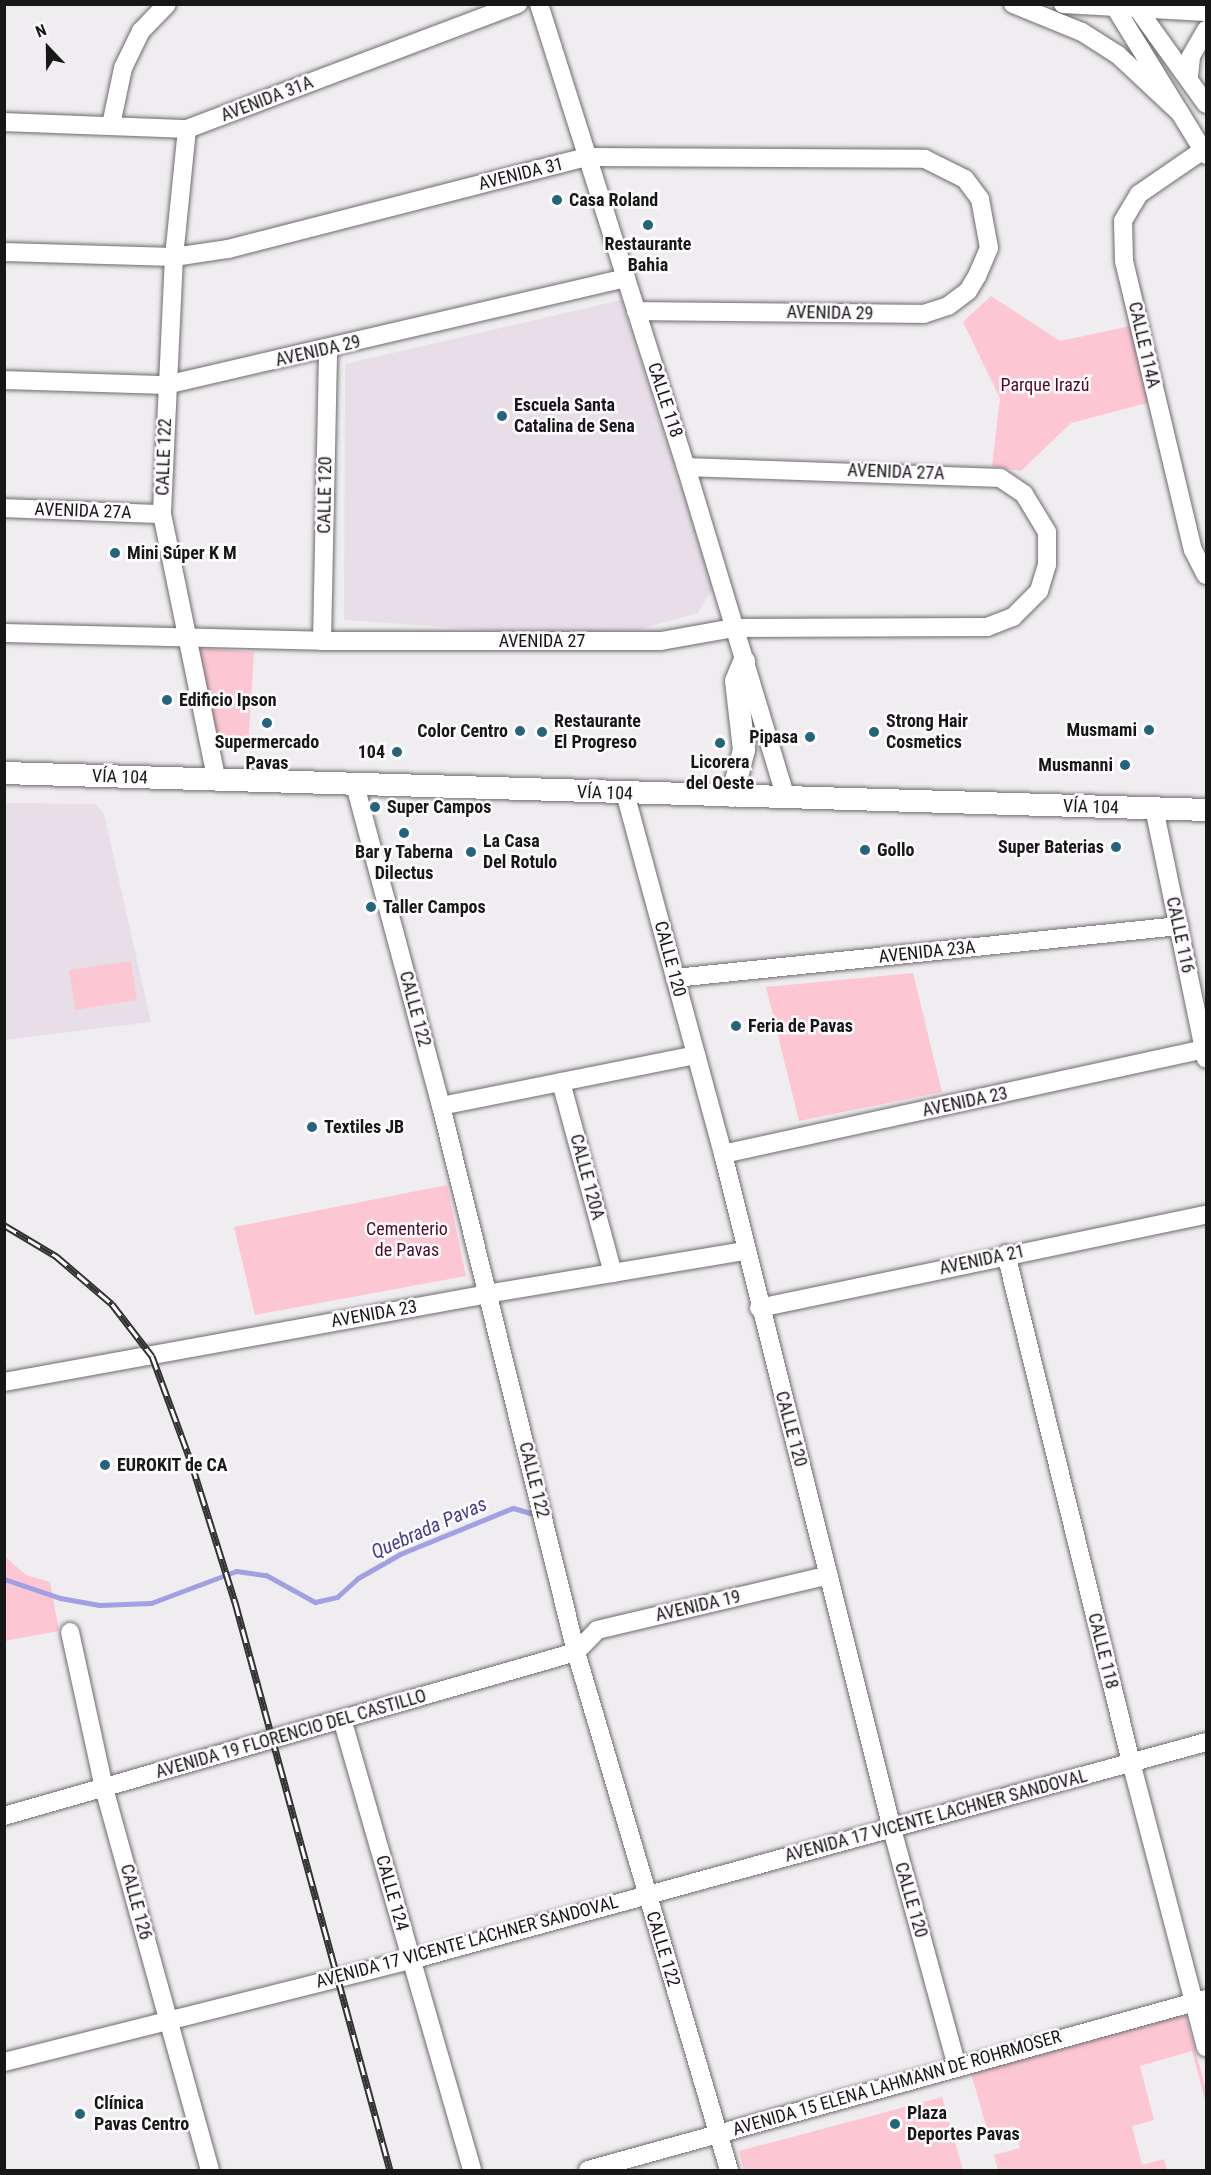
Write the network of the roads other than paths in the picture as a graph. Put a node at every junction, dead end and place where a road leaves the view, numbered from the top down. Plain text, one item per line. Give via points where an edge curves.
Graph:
1 (167, 4) edge
2 (518, 4) edge
3 (539, 4) edge
4 (1013, 4) edge
5 (1063, 4) edge
6 (1114, 6) edge
7 (1137, 6) edge
8 (1206, 12) edge
9 (1206, 30) edge
10 (1189, 76) junction
11 (1206, 104) edge
12 (1181, 114) junction
13 (4, 122) edge
14 (111, 125) junction
15 (187, 129) junction
16 (1205, 151) edge
17 (587, 157) junction
18 (989, 248) joint
19 (4, 252) edge
20 (174, 256) junction
21 (626, 278) junction
22 (636, 311) junction
23 (328, 349) junction
24 (4, 380) edge
25 (166, 385) junction
26 (686, 466) junction
27 (4, 508) edge
28 (162, 514) junction
29 (1047, 565) joint
30 (1206, 575) edge
31 (733, 628) junction
32 (4, 633) edge
33 (187, 638) junction
34 (322, 641) junction
35 (744, 662) junction
36 (4, 773) edge
37 (218, 781) junction
38 (355, 785) junction
39 (625, 793) junction
40 (732, 796) junction
41 (786, 798) junction
42 (1154, 808) junction
43 (1206, 810) edge
44 (1179, 926) junction
45 (675, 978) junction
46 (1206, 1054) edge
47 (696, 1055) junction
48 (561, 1082) junction
49 (441, 1106) junction
50 (723, 1154) junction
51 (1206, 1215) edge
52 (745, 1251) junction
53 (1006, 1254) junction
54 (613, 1273) junction
55 (487, 1293) junction
56 (759, 1308) junction
57 (4, 1382) edge
58 (829, 1575) junction
59 (70, 1632) dead end
60 (576, 1652) junction
61 (342, 1719) junction
62 (1206, 1742) edge
63 (1131, 1762) junction
64 (105, 1788) junction
65 (4, 1816) edge
66 (892, 1829) junction
67 (646, 1894) junction
68 (411, 1960) junction
69 (1200, 2001) edge
70 (167, 2018) junction
71 (1206, 2047) edge
72 (4, 2062) edge
73 (957, 2066) junction
74 (719, 2133) junction
75 (210, 2170) edge
76 (472, 2170) edge
77 (588, 2170) edge
78 (729, 2170) edge

1 - 14 street via 141,31 128,58
2 - 15 street, AVENIDA 31A
3 - 17 street, CALLE 118
4 - 12 street via 1082,32 1118,55
5 - 6 street
6 - 7 street
6 - 12 street
7 - 8 street
7 - 10 street
9 - 10 street via 1191,56
10 - 11 street
12 - 16 street
13 - 14 street, AVENIDA 31A
14 - 15 street, AVENIDA 31A
15 - 20 street, CALLE 122
16 - 30 street, CALLE 114A via 1139,194 1123,221 1124,261 1193,550
17 - 18 street, AVENIDA 31 via 925,159 965,179 980,199
17 - 20 street, AVENIDA 31 via 228,249
17 - 21 street, CALLE 118
18 - 22 street, AVENIDA 29 via 968,291 948,306 924,314
19 - 20 street, AVENIDA 31
20 - 25 street, CALLE 122
21 - 22 street, CALLE 118
21 - 23 street, AVENIDA 29
22 - 26 street, CALLE 118
23 - 25 street, AVENIDA 29
23 - 34 street, CALLE 120
24 - 25 street, AVENIDA 29
25 - 28 street, CALLE 122
26 - 29 street, AVENIDA 27A via 977,474 1000,478 1024,494 1036,511 1047,532
26 - 31 street, CALLE 118
27 - 28 street, AVENIDA 27A
28 - 33 street, CALLE 122
29 - 31 street, AVENIDA 27 via 1039,591 1013,617 987,627
31 - 34 street, AVENIDA 27 via 661,641
31 - 35 street, CALLE 118
32 - 33 street, AVENIDA 27
33 - 34 street, AVENIDA 27
33 - 37 street, CALLE 122
35 - 40 main road via 736,681 744,750
35 - 41 street, CALLE 118
36 - 37 main road, VÍA 104
37 - 38 main road, VÍA 104
38 - 39 main road, VÍA 104
38 - 49 street, CALLE 122
39 - 40 main road, VÍA 104
39 - 45 street, CALLE 120
40 - 41 main road, VÍA 104
41 - 42 main road, VÍA 104
42 - 43 main road, VÍA 104
42 - 44 street, CALLE 116
44 - 45 street, AVENIDA 23A
44 - 46 street, CALLE 116
45 - 47 street, CALLE 120
46 - 50 street, AVENIDA 23
47 - 48 street
47 - 50 street, CALLE 120
48 - 49 street
48 - 54 street, CALLE 120A
49 - 55 street, CALLE 122
50 - 52 street, CALLE 120
51 - 53 street, AVENIDA 21
52 - 54 street, AVENIDA 23
52 - 56 street, CALLE 120
53 - 56 street, AVENIDA 21
53 - 63 street, CALLE 118
54 - 55 street, AVENIDA 23
55 - 57 street, AVENIDA 23
55 - 60 street, CALLE 122
56 - 58 street, CALLE 120
58 - 60 street, AVENIDA 19 via 597,1630
58 - 66 street, CALLE 120
59 - 64 street, CALLE 126
60 - 61 street, AVENIDA 19 FLORENCIO DEL CASTILLO
60 - 67 street, CALLE 122
61 - 64 street, AVENIDA 19 FLORENCIO DEL CASTILLO
61 - 68 street, CALLE 124
62 - 63 street, AVENIDA 17 VICENTE LACHNER SANDOVAL
63 - 66 street, AVENIDA 17 VICENTE LACHNER SANDOVAL
63 - 69 street, CALLE 118
64 - 65 street, AVENIDA 19 FLORENCIO DEL CASTILLO
64 - 70 street, CALLE 126
66 - 67 street, AVENIDA 17 VICENTE LACHNER SANDOVAL
66 - 73 street, CALLE 120
67 - 68 street, AVENIDA 17 VICENTE LACHNER SANDOVAL
67 - 74 street, CALLE 122
68 - 70 street, AVENIDA 17 VICENTE LACHNER SANDOVAL
68 - 76 street, CALLE 124
69 - 71 street, CALLE 118
69 - 73 street, AVENIDA 15 ELENA LAHMANN DE ROHRMOSER
70 - 72 street, AVENIDA 17 VICENTE LACHNER SANDOVAL
70 - 75 street, CALLE 126
73 - 74 street, AVENIDA 15 ELENA LAHMANN DE ROHRMOSER
74 - 77 street, AVENIDA 15 ELENA LAHMANN DE ROHRMOSER
74 - 78 street, CALLE 122

